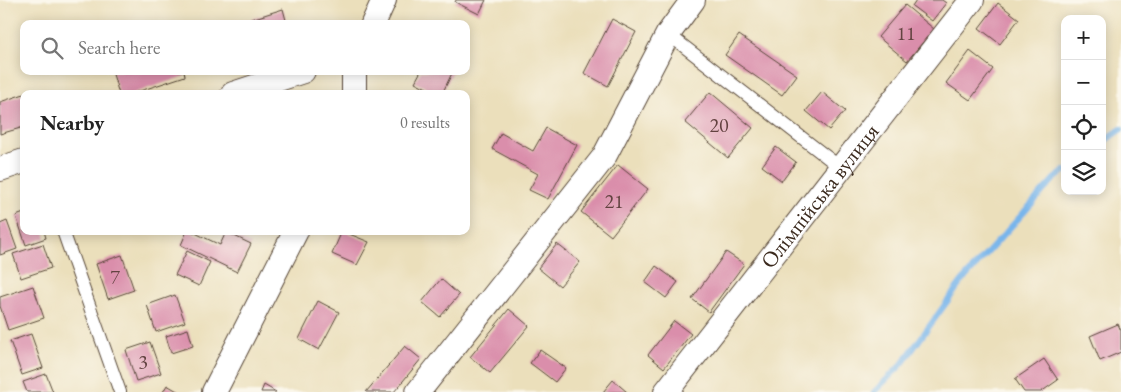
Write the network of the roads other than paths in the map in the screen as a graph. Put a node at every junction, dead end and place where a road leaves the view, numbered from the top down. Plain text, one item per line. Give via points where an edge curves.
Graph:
1 (384, 0) edge
2 (693, 0) edge
3 (972, 0) edge
4 (375, 20) edge
5 (668, 34) junction
6 (291, 75) edge
7 (354, 75) edge
8 (245, 90) edge
9 (354, 90) edge
10 (20, 162) edge
11 (841, 168) junction
12 (0, 169) edge
13 (64, 235) edge
14 (294, 235) edge
15 (120, 392) edge
16 (214, 392) edge
17 (418, 392) edge
18 (666, 392) edge

1 - 4 street
2 - 5 street
3 - 11 street, Олімпійська вулиця
5 - 11 lane
5 - 17 street via 604,158
6 - 8 street
7 - 9 street
10 - 12 street
11 - 18 street, Олімпійська вулиця
13 - 15 lane
14 - 16 street

